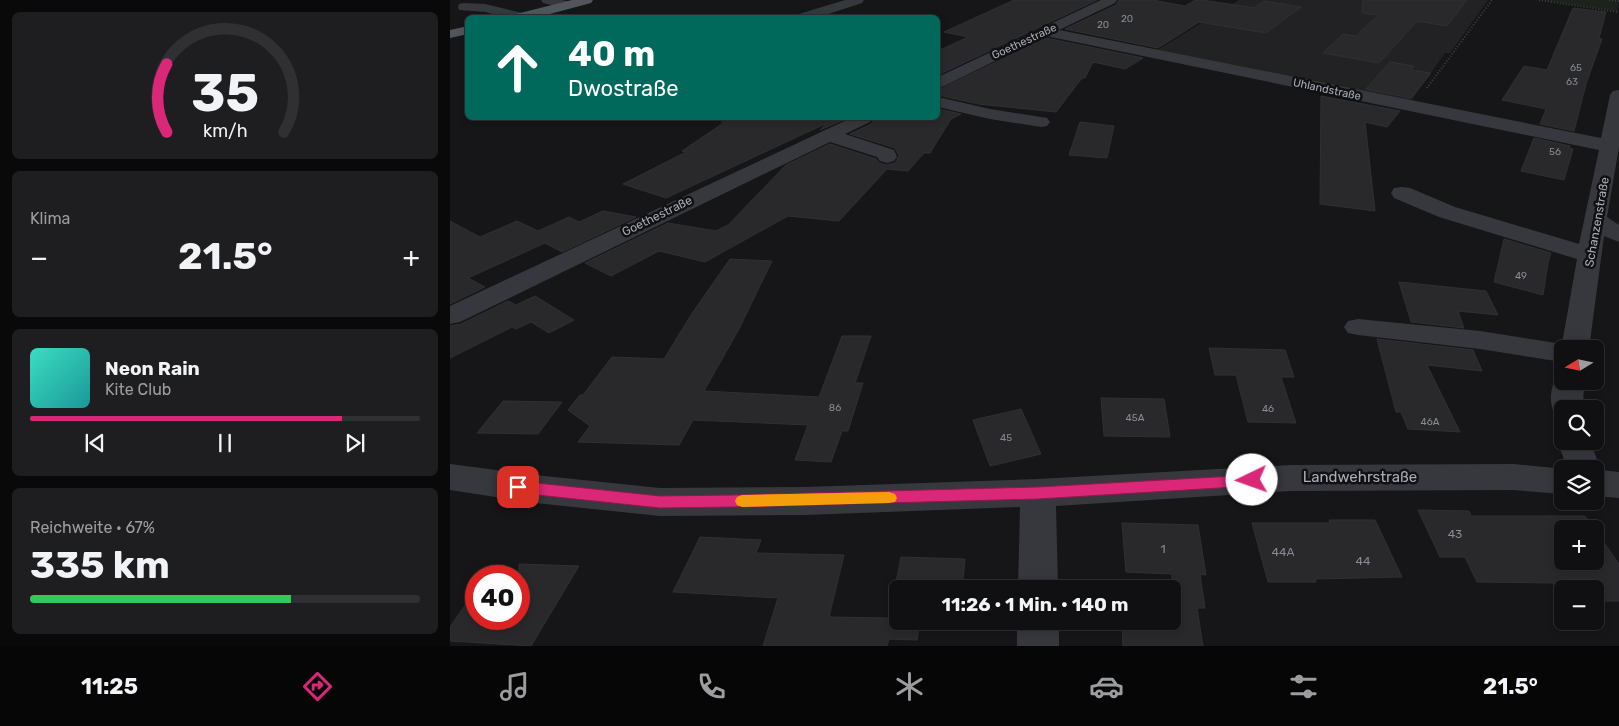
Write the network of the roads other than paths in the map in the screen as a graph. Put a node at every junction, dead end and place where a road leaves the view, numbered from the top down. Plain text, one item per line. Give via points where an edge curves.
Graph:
1 (547, 0) edge
2 (587, 0) edge
3 (858, 0) edge
4 (1111, 0) edge
5 (566, 5) junction
6 (464, 7) dead end
7 (518, 15) edge
8 (534, 15) edge
9 (810, 15) edge
10 (465, 31) edge
11 (1045, 32) junction
12 (450, 34) edge
13 (940, 82) edge
14 (1619, 95) edge
15 (940, 102) edge
16 (860, 120) edge
17 (1041, 122) dead end
18 (828, 135) junction
19 (1610, 146) junction
20 (887, 157) dead end
21 (1402, 193) dead end
22 (1595, 220) junction
23 (1619, 235) edge
24 (1590, 255) junction
25 (450, 316) edge
26 (1358, 326) dead end
27 (1576, 340) edge
28 (1554, 352) edge
29 (450, 478) edge
30 (1554, 480) edge
31 (1604, 484) edge
32 (1619, 485) edge
33 (1038, 493) junction
34 (1038, 580) edge
35 (1038, 630) edge
36 (1038, 646) edge

1 - 5 street
2 - 5 main road
3 - 9 street
4 - 11 street, Goethestraße
5 - 8 main road
6 - 7 street
10 - 12 main road
11 - 13 street, Goethestraße
11 - 19 street, Uhlandstraße
14 - 19 street, Schanzenstraße
15 - 17 street
16 - 18 street, Goethestraße
18 - 20 street via 882,152
18 - 25 street, Goethestraße
19 - 22 street, Schanzenstraße
21 - 24 street via 1448,212
22 - 23 street
22 - 24 street, Schanzenstraße
24 - 27 street, Schanzenstraße
26 - 28 street
29 - 33 street, Landwehrstraße via 660,502
30 - 33 street, Landwehrstraße via 1291,478
31 - 32 street
33 - 34 street
35 - 36 street

